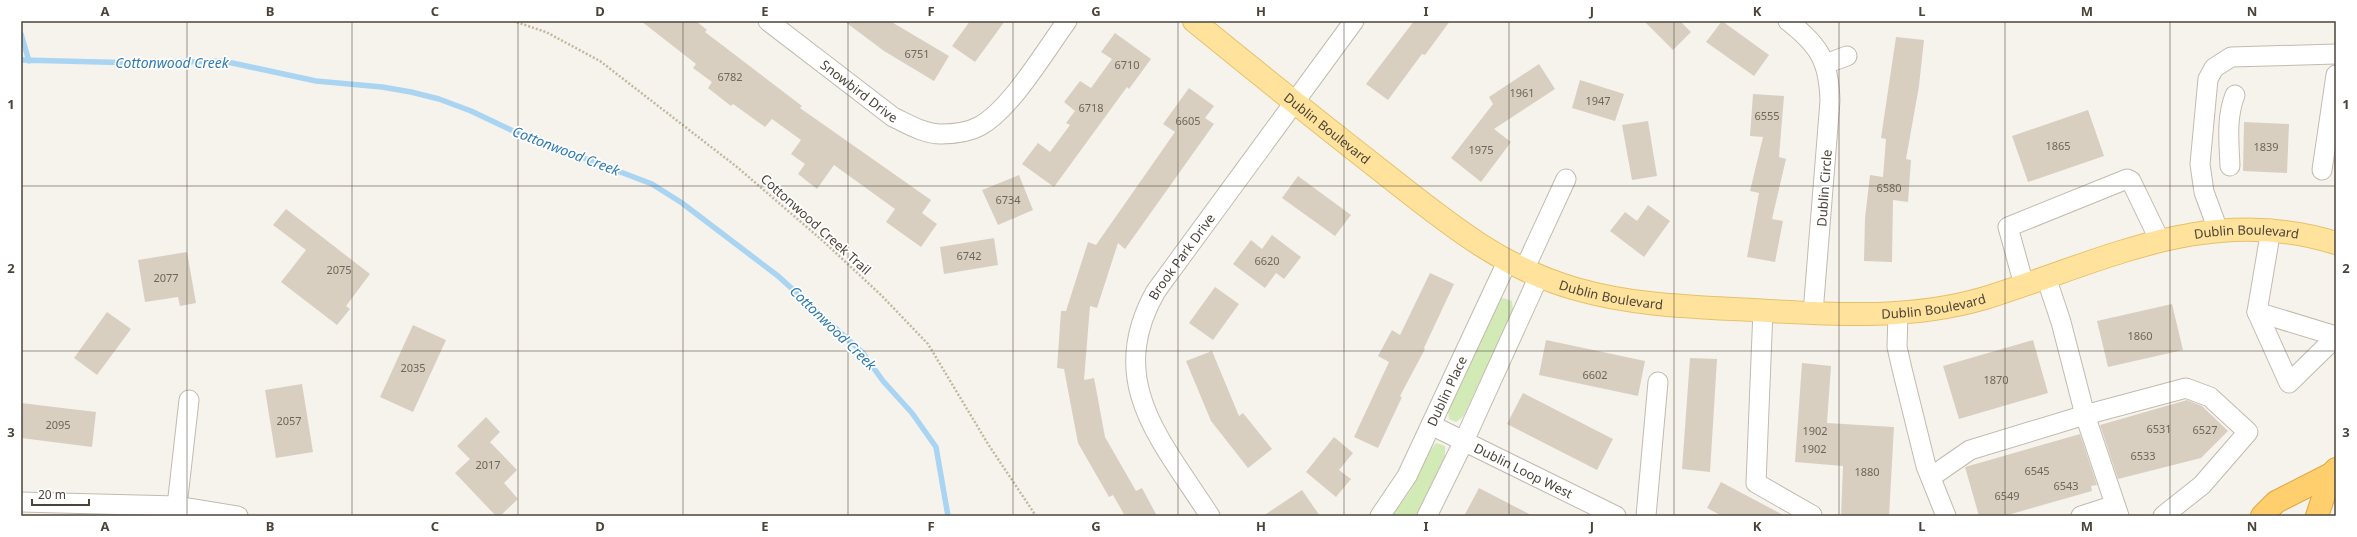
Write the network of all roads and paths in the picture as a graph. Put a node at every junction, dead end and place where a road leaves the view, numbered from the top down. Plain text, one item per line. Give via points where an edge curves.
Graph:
1 (513, 21) edge
2 (768, 21) edge
3 (1067, 21) edge
4 (1194, 21) edge
5 (1354, 21) edge
6 (1788, 21) edge
7 (2336, 54) edge
8 (1847, 56) dead end
9 (1825, 64) junction
10 (2336, 75) edge
11 (2235, 95) dead end
12 (1294, 102) junction
13 (2230, 166) dead end
14 (2322, 170) dead end
15 (1566, 179) dead end
16 (2271, 229) junction
17 (2218, 230) junction
18 (2160, 240) junction
19 (2336, 243) edge
20 (1523, 270) junction
21 (2046, 277) junction
22 (2024, 285) junction
23 (1763, 310) junction
24 (2258, 312) junction
25 (1813, 313) junction
26 (1898, 314) junction
27 (2336, 337) edge
28 (1658, 382) dead end
29 (189, 400) dead end
30 (2085, 415) junction
31 (1431, 425) junction
32 (1464, 441) junction
33 (2334, 472) edge
34 (1930, 477) junction
35 (21, 502) edge
36 (177, 506) junction
37 (2117, 511) edge
38 (1812, 515) edge
39 (238, 516) edge
40 (1036, 516) edge
41 (1210, 516) edge
42 (1380, 516) edge
43 (1427, 516) edge
44 (1616, 516) edge
45 (1646, 516) edge
46 (1946, 516) edge
47 (2081, 516) edge
48 (2163, 516) edge
49 (2262, 516) edge
50 (2317, 516) edge

1 - 40 path, Cottonwood Creek Trail via 546,32 600,60 737,167 881,295 928,344 988,444
2 - 3 street, Snowbird Drive via 893,117 915,128 962,139 998,112 1013,96
4 - 12 main road, Dublin Boulevard
5 - 12 street, Brook Park Drive
6 - 9 street, Dublin Circle via 1806,34 1818,49
7 - 17 street via 2231,57 2214,68 2208,79 2200,164 2204,192
8 - 9 street
9 - 25 street, Dublin Circle via 1830,82 1830,101
10 - 14 street
11 - 13 street via 2230,107 2228,128
12 - 20 main road, Dublin Boulevard via 1447,222
12 - 41 street, Brook Park Drive via 1156,291 1146,308 1136,341 1135,365 1142,404 1151,423
15 - 20 street
16 - 17 main road, Dublin Boulevard
16 - 19 main road, Dublin Boulevard via 2314,236
16 - 24 street
17 - 18 main road, Dublin Boulevard
18 - 21 main road, Dublin Boulevard via 2098,258
18 - 22 street via 2131,182 2127,179 2008,227
20 - 23 main road, Dublin Boulevard via 1575,289 1622,300
20 - 31 street, Dublin Place
20 - 32 street
21 - 22 main road, Dublin Boulevard
21 - 30 street via 2061,322
22 - 26 main road, Dublin Boulevard via 1963,304
23 - 25 main road, Dublin Boulevard
23 - 38 street via 1756,483
24 - 27 street
24 - 27 street via 2289,383
25 - 26 main road, Dublin Boulevard
26 - 34 street via 1897,347
28 - 45 street
29 - 36 street
30 - 34 street via 1970,450
30 - 37 street
30 - 48 street via 2186,388 2210,397 2248,432 2202,485
31 - 32 street, Dublin Loop West
31 - 42 street, Dublin Place via 1407,476
32 - 43 street
32 - 44 street, Dublin Loop West
33 - 49 highway via 2276,502
33 - 50 highway
34 - 46 street
35 - 36 street
36 - 39 street
37 - 47 street

